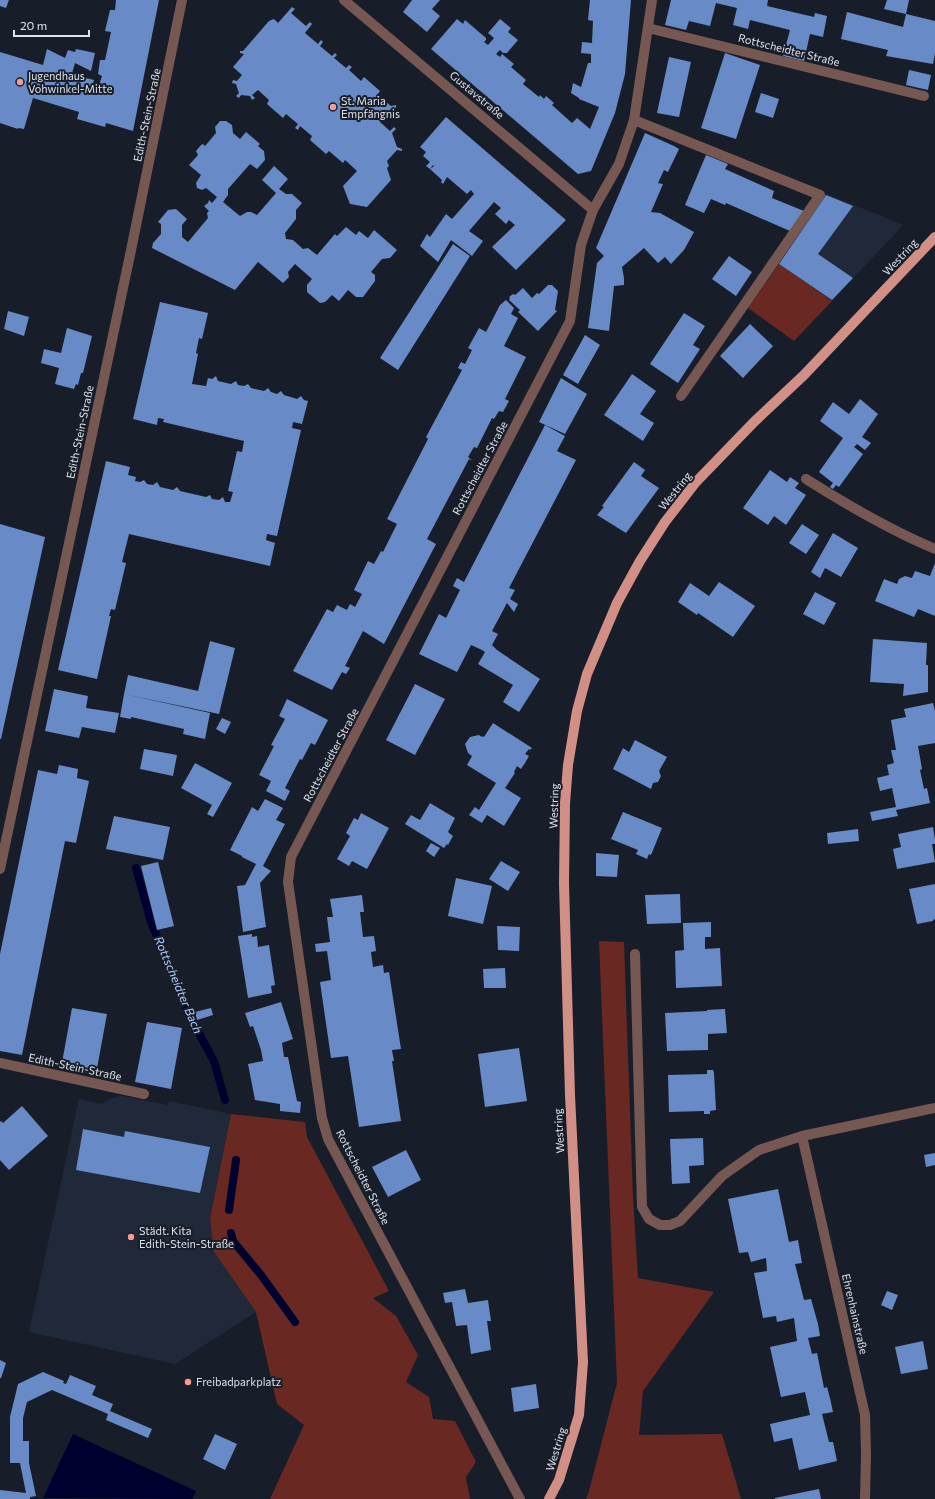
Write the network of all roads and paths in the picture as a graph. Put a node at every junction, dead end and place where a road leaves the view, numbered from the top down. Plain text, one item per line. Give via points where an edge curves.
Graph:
1 (182, 0) edge
2 (344, 0) edge
3 (652, 0) edge
4 (648, 28) junction
5 (924, 96) dead end
6 (634, 120) junction
7 (593, 210) junction
8 (935, 237) edge
9 (681, 396) dead end
10 (806, 479) dead end
11 (935, 549) edge
12 (0, 869) edge
13 (635, 954) dead end
14 (0, 1063) edge
15 (144, 1094) dead end
16 (935, 1108) edge
17 (802, 1136) junction
18 (520, 1499) edge
19 (549, 1499) edge
20 (865, 1499) edge

1 - 12 street, Edith-Stein-Straße
2 - 7 street, Gustavstraße
3 - 4 street, Rottscheidter Straße
4 - 5 street, Rottscheidter Straße
4 - 6 street, Rottscheidter Straße
6 - 7 street, Rottscheidter Straße via 619,164
6 - 9 street via 820,195
7 - 18 street, Rottscheidter Straße via 581,245 570,321 292,857 288,882 322,1118 328,1139
8 - 19 main road, Westring via 804,375 696,482 640,560 617,603 587,674 577,711 568,765 564,883 570,1095 583,1362 579,1415 559,1480
10 - 11 street via 912,539
13 - 17 street via 642,1207 649,1219 660,1225 680,1221 722,1176 758,1150
14 - 15 street, Edith-Stein-Straße
16 - 17 street
17 - 20 street, Ehrenhainstraße via 865,1415

